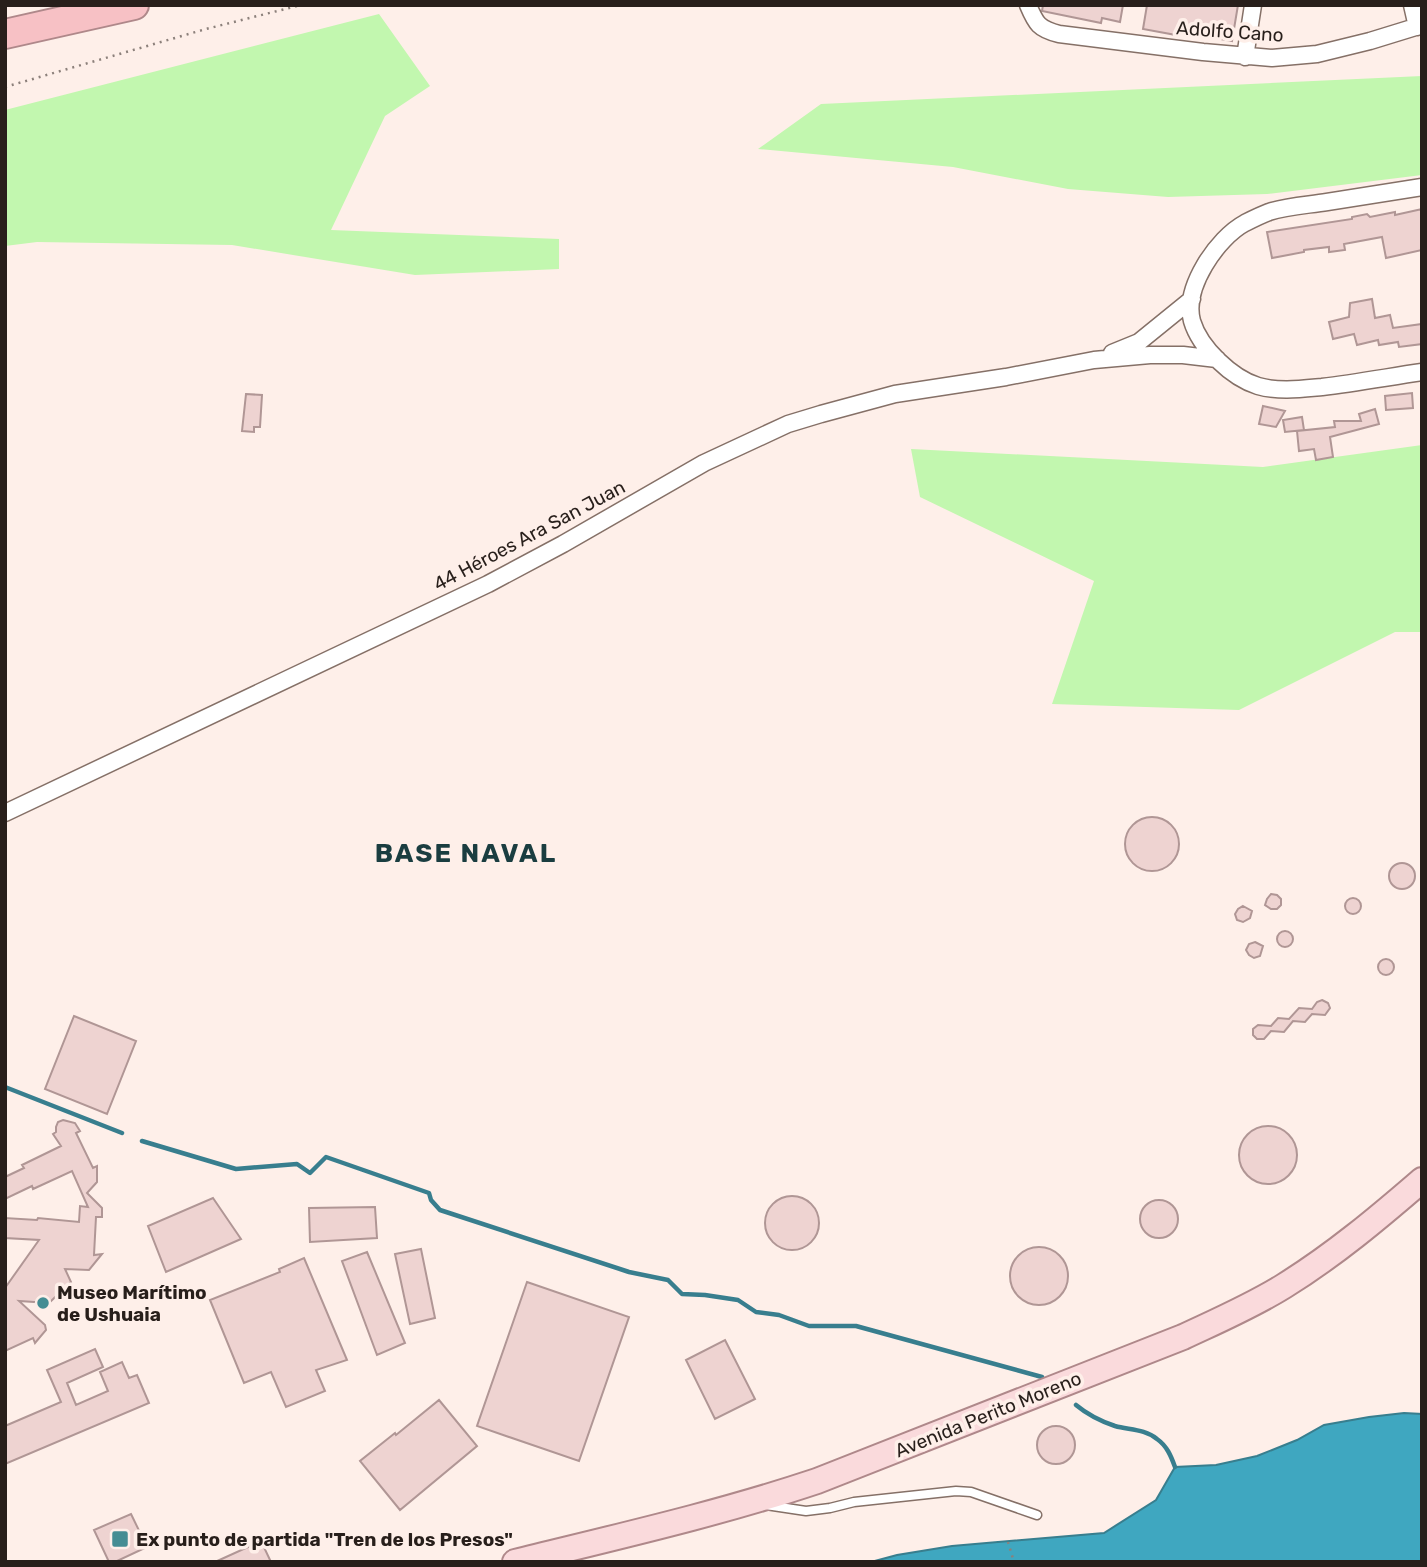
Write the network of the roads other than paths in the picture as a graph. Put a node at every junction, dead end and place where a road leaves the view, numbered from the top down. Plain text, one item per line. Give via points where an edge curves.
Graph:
1 (134, 5) edge
2 (1028, 5) edge
3 (1253, 5) edge
4 (1412, 5) edge
5 (1419, 26) edge
6 (5, 34) edge
7 (1245, 57) junction
8 (1422, 187) edge
9 (1192, 299) junction
10 (1217, 359) junction
11 (1094, 360) junction
12 (1422, 372) edge
13 (5, 813) edge
14 (1422, 1180) edge
15 (750, 1502) junction
16 (1037, 1515) dead end
17 (515, 1562) edge

1 - 6 highway
2 - 7 street, Adolfo Cano via 1035,22 1059,34
3 - 7 street
4 - 5 street
5 - 7 street, Adolfo Cano via 1317,54
8 - 9 street via 1270,211 1222,242 1207,261
9 - 10 street via 1192,319 1200,339
9 - 11 street, 44 Héroes Ara San Juan via 1139,342
10 - 11 street, 44 Héroes Ara San Juan via 1150,355
10 - 12 street via 1237,377 1276,389
11 - 13 street, 44 Héroes Ara San Juan via 895,394 788,424 704,463 488,584
14 - 15 main road, Avenida Perito Moreno via 1324,1260 1236,1313 862,1464
15 - 16 lane via 806,1511 971,1492
15 - 17 main road, Avenida Perito Moreno

